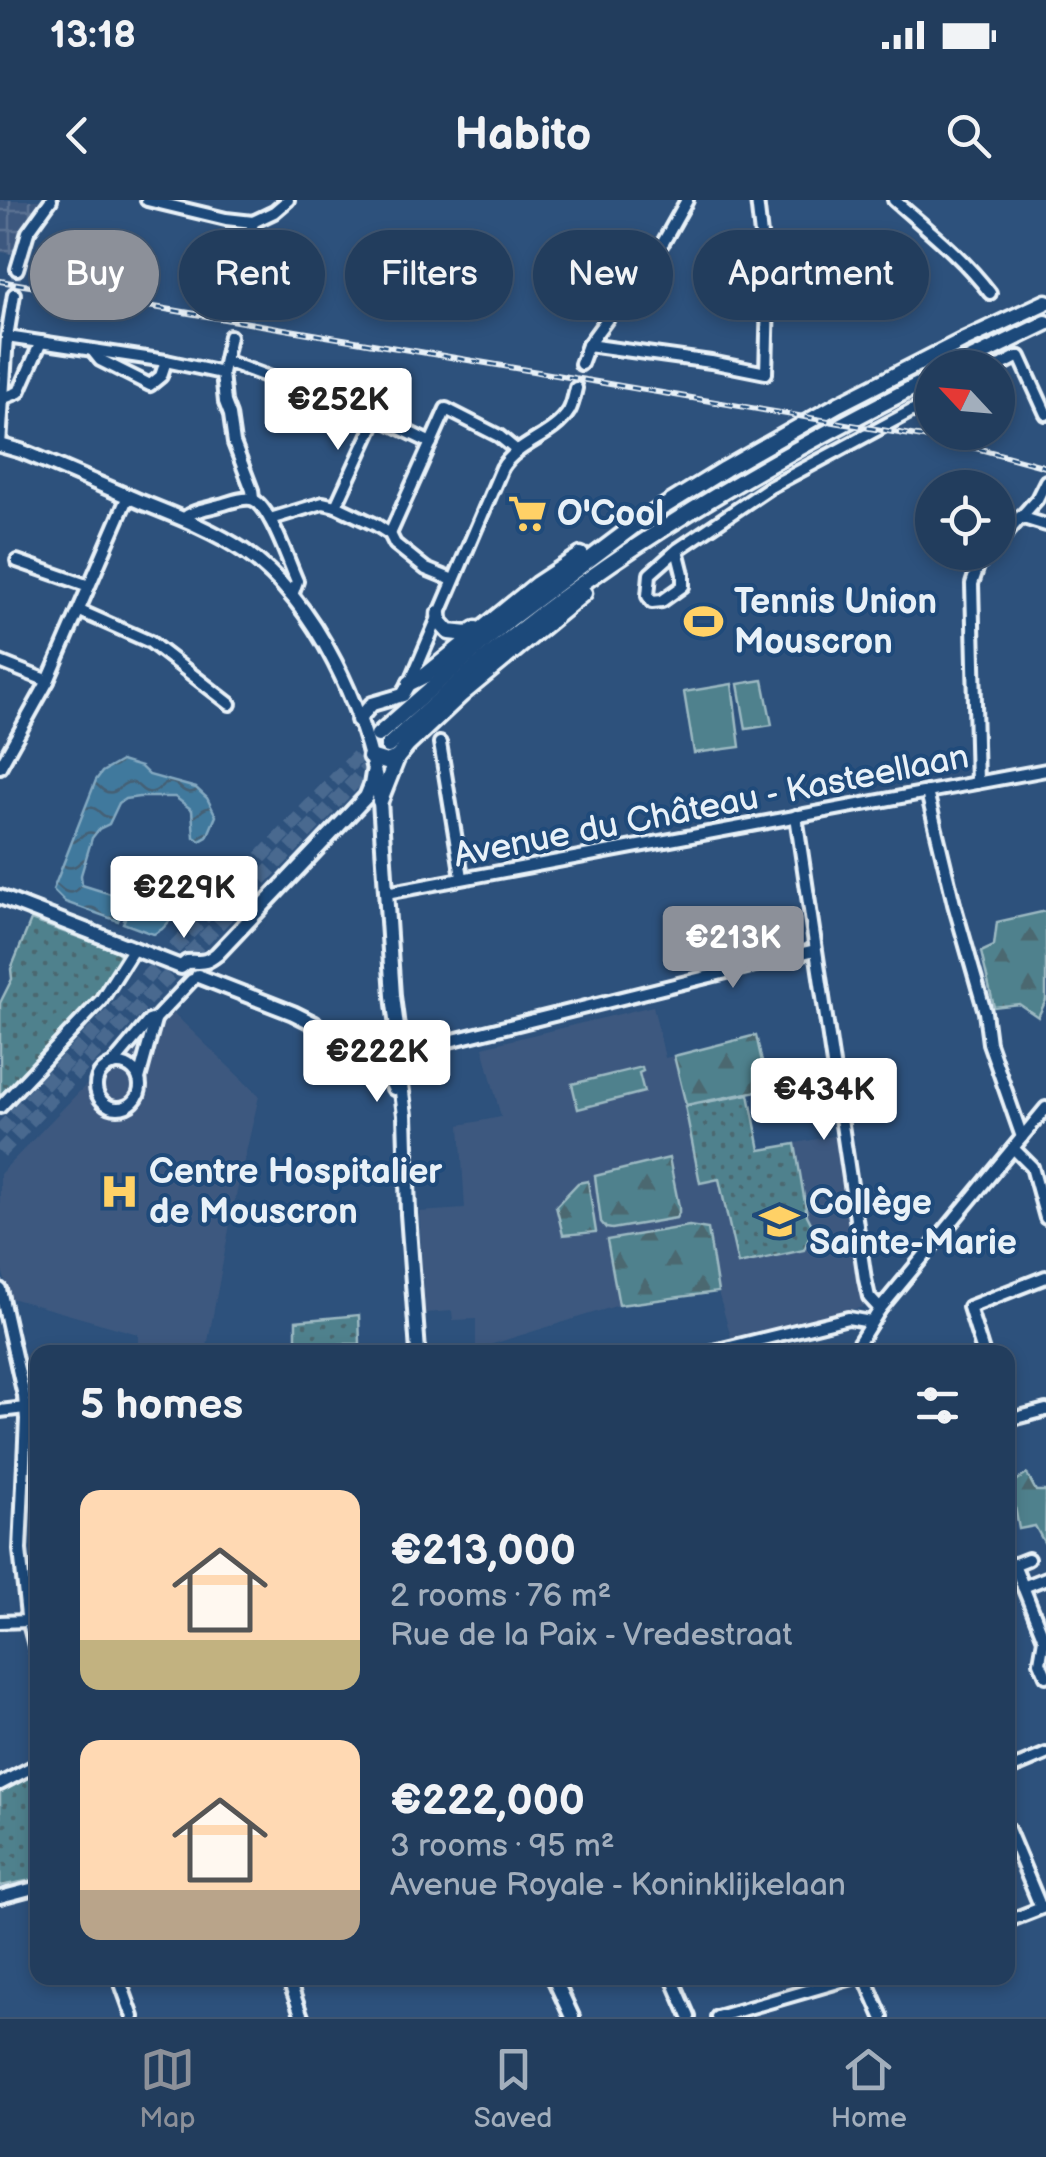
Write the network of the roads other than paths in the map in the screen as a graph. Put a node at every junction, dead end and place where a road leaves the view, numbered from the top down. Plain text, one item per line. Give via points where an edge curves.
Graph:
1 (51, 200) edge
2 (147, 200) edge
3 (288, 200) edge
4 (688, 200) edge
5 (757, 200) edge
6 (894, 200) edge
7 (253, 222) junction
8 (251, 230) edge
9 (18, 269) tunnel mouth
10 (990, 293) dead end
11 (14, 294) tunnel mouth
12 (1046, 302) edge
13 (1046, 323) edge
14 (230, 336) dead end
15 (7, 337) junction
16 (40, 342) junction
17 (588, 345) junction
18 (92, 350) junction
19 (990, 350) edge
20 (1015, 357) edge
21 (166, 361) junction
22 (581, 364) tunnel mouth
23 (224, 367) junction
24 (915, 387) edge
25 (576, 388) tunnel mouth
26 (4, 398) junction
27 (915, 409) edge
28 (1045, 409) edge
29 (377, 417) junction
30 (431, 443) junction
31 (0, 445) edge
32 (516, 450) junction
33 (1046, 481) edge
34 (128, 496) junction
35 (1037, 498) junction
36 (253, 499) junction
37 (336, 506) junction
38 (1046, 508) edge
39 (1020, 517) junction
40 (183, 519) junction
41 (270, 519) junction
42 (642, 520) junction
43 (1015, 523) edge
44 (1046, 525) edge
45 (390, 534) junction
46 (677, 550) junction
47 (17, 560) dead end
48 (977, 570) edge
49 (453, 580) junction
50 (89, 586) junction
51 (292, 595) junction
52 (80, 611) junction
53 (438, 614) junction
54 (485, 624) junction
55 (0, 662) edge
56 (48, 680) junction
57 (410, 683) junction
58 (352, 702) junction
59 (230, 704) dead end
60 (358, 720) junction
61 (440, 743) dead end
62 (388, 747) junction
63 (372, 764) junction
64 (0, 767) edge
65 (1046, 770) edge
66 (978, 783) junction
67 (926, 792) junction
68 (380, 800) junction
69 (352, 812) junction
70 (796, 816) junction
71 (382, 834) junction
72 (462, 878) junction
73 (386, 893) junction
74 (0, 897) edge
75 (134, 948) junction
76 (815, 950) junction
77 (217, 954) junction
78 (190, 973) junction
79 (229, 987) junction
80 (146, 1034) junction
81 (391, 1059) junction
82 (112, 1064) junction
83 (140, 1079) junction
84 (0, 1107) edge
85 (1046, 1108) edge
86 (1022, 1137) junction
87 (1013, 1148) junction
88 (1046, 1218) edge
89 (1046, 1278) edge
90 (0, 1288) edge
91 (880, 1309) junction
92 (871, 1322) junction
93 (418, 1345) edge
94 (738, 1345) edge
95 (857, 1345) edge
96 (980, 1345) edge
97 (30, 1406) edge
98 (25, 1408) junction
99 (1046, 1410) edge
100 (0, 1411) edge
101 (1015, 1418) edge
102 (1028, 1559) dead end
103 (1015, 1564) edge
104 (1015, 1572) edge
105 (1046, 1578) edge
106 (1024, 1587) junction
107 (28, 1621) junction
108 (0, 1622) edge
109 (30, 1628) edge
110 (1046, 1676) edge
111 (1046, 1754) edge
112 (1015, 1767) edge
113 (30, 1771) edge
114 (4, 1782) edge
115 (1015, 1845) edge
116 (30, 1889) edge
117 (0, 1896) edge
118 (1043, 1907) edge
119 (1015, 1918) edge
120 (122, 1985) edge
121 (291, 1985) edge
122 (558, 1985) edge
123 (675, 1985) edge
124 (828, 1985) edge
125 (867, 1985) edge
126 (133, 2017) edge
127 (302, 2017) edge
128 (572, 2017) edge
129 (689, 2017) edge
130 (717, 2017) edge
131 (882, 2017) edge

1 - 9 street via 28,232
2 - 7 street
3 - 7 street
4 - 17 street
5 - 17 street via 768,296 766,373
6 - 10 street
7 - 8 street
11 - 15 street
12 - 42 highway via 839,404
13 - 19 highway
14 - 23 street
15 - 16 street
15 - 26 street
16 - 18 street
16 - 26 street via 19,392
17 - 22 street
18 - 21 street
18 - 21 street via 150,384
20 - 28 street
21 - 23 street
23 - 29 street
23 - 36 street via 234,443
24 - 62 highway via 817,437 612,564 415,737
25 - 32 street via 560,421
26 - 31 street
27 - 46 street via 770,487
29 - 30 street
29 - 37 street
30 - 32 street via 446,409
30 - 45 street
31 - 34 main road
32 - 49 street
33 - 35 street
34 - 40 main road
34 - 50 street
35 - 38 street
35 - 39 street
36 - 40 street
36 - 41 street
37 - 41 street via 322,503
37 - 45 street
39 - 43 street
39 - 44 street
40 - 51 main road via 242,550
41 - 51 street via 296,581
42 - 54 highway
42 - 62 highway via 509,620
45 - 49 street via 426,568
46 - 46 street via 650,574 652,602 682,586
47 - 50 street
48 - 66 street
49 - 53 street
50 - 52 street
51 - 58 main road
52 - 56 street
52 - 59 street via 150,642
53 - 54 highway via 457,634
53 - 57 street
54 - 57 highway
55 - 56 street
56 - 64 street
57 - 58 main road
57 - 60 main road via 403,695 372,704
58 - 60 main road
60 - 63 main road
61 - 72 street
62 - 63 highway via 386,762
62 - 68 highway
63 - 68 main road
63 - 69 main road via 369,792
65 - 66 street, Avenue du Château - Kasteellaan
66 - 67 street, Avenue du Château - Kasteellaan
67 - 70 street, Avenue du Château - Kasteellaan
67 - 86 street via 989,1043
68 - 71 main road
69 - 71 main road via 368,813
69 - 77 main road
70 - 72 street, Avenue du Château - Kasteellaan
70 - 76 street
71 - 73 main road
72 - 73 street, Avenue du Château - Kasteellaan
73 - 81 main road via 398,1035
74 - 75 main road
75 - 78 main road
75 - 84 street via 101,1000
76 - 81 street
76 - 91 street via 865,1279
77 - 78 main road
77 - 79 main road via 216,972
78 - 79 main road
78 - 80 street
79 - 81 main road via 303,1018 358,1053
80 - 82 street
80 - 83 street
81 - 93 main road via 404,1102
82 - 83 street via 128,1066
82 - 83 street via 96,1085 108,1106 132,1104
85 - 86 street
86 - 87 street
87 - 88 street via 1032,1167
87 - 91 street
89 - 96 street via 969,1308
90 - 98 street
91 - 92 street
92 - 94 street via 848,1318
92 - 95 street
97 - 98 street
98 - 100 street
98 - 107 street via 20,1543
99 - 101 street
102 - 103 street
104 - 106 street
105 - 106 street
106 - 110 street via 1044,1639 1040,1662
107 - 108 street
107 - 109 street
111 - 112 street
113 - 114 street
115 - 118 street
116 - 117 street
118 - 119 street
120 - 126 street
121 - 127 street
122 - 128 main road
123 - 129 street
124 - 130 street
125 - 131 street

